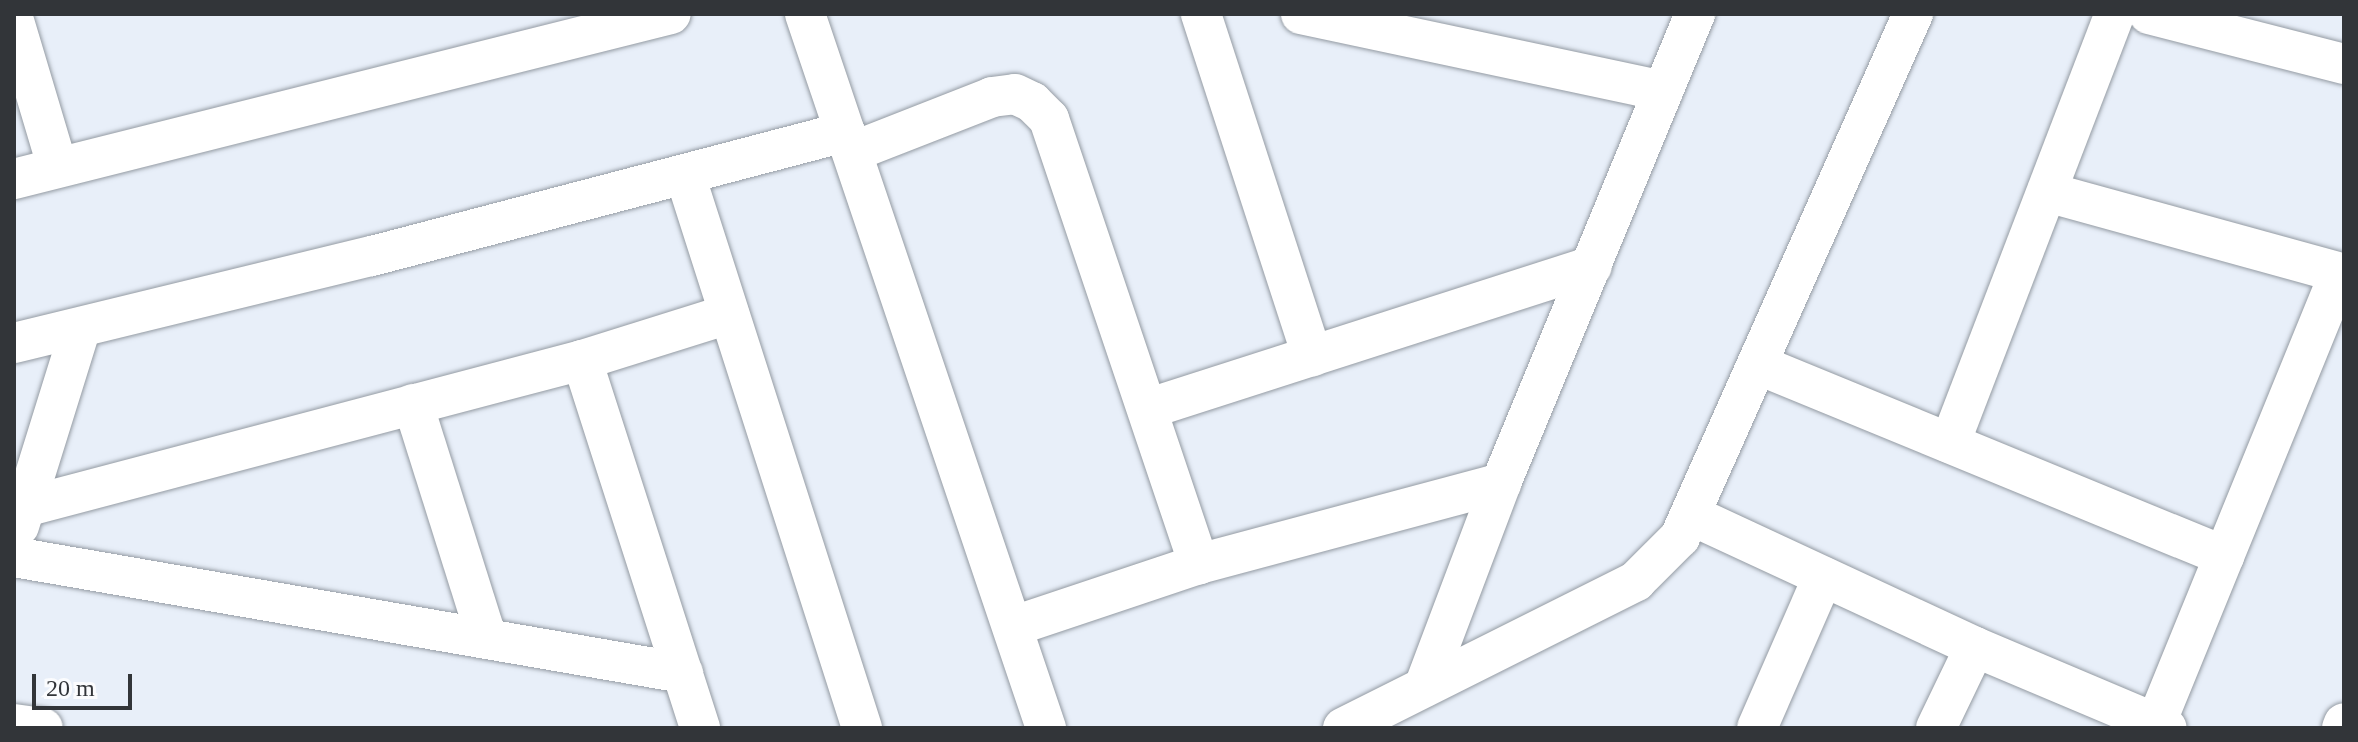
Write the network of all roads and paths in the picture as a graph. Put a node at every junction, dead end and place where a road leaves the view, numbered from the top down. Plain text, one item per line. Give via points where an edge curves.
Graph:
1 (671, 14) edge
2 (805, 14) edge
3 (1201, 14) edge
4 (1301, 14) edge
5 (1695, 14) edge
6 (1913, 14) edge
7 (2115, 14) edge
8 (2149, 14) edge
9 (14, 21) edge
10 (2344, 64) edge
11 (1663, 91) junction
12 (849, 142) junction
13 (57, 165) junction
14 (685, 175) junction
15 (14, 179) edge
16 (2047, 192) junction
17 (1592, 266) junction
18 (2342, 274) edge
19 (729, 314) junction
20 (81, 327) junction
21 (14, 343) edge
22 (1312, 356) junction
23 (582, 360) junction
24 (1759, 365) junction
25 (413, 404) junction
26 (1150, 408) junction
27 (1950, 443) junction
28 (1501, 483) junction
29 (1693, 516) junction
30 (20, 524) edge
31 (2224, 556) junction
32 (14, 557) edge
33 (1199, 564) junction
34 (1823, 577) junction
35 (1014, 626) junction
36 (487, 639) junction
37 (1975, 647) junction
38 (683, 673) junction
39 (1424, 687) junction
40 (14, 724) edge
41 (2162, 726) edge
42 (43, 728) edge
43 (700, 728) edge
44 (862, 728) edge
45 (1046, 728) edge
46 (1343, 728) edge
47 (1757, 728) edge
48 (1936, 728) edge

1 - 13 street
2 - 12 street
3 - 22 street
4 - 11 street
5 - 11 street
6 - 24 street
7 - 16 street
8 - 10 street
9 - 13 street
11 - 17 street
12 - 14 street
12 - 26 street via 992,97 1015,94 1032,102 1049,119 1060,147
12 - 35 street
13 - 15 street
14 - 19 street
14 - 20 street
16 - 18 street
16 - 27 street
17 - 22 street
17 - 28 street
18 - 31 street
19 - 23 street
19 - 44 street
20 - 21 street
20 - 30 street
22 - 26 street
23 - 25 street
23 - 38 street
24 - 27 street
24 - 29 street
25 - 30 street
25 - 36 street
26 - 33 street
27 - 31 street
28 - 33 street
28 - 39 street
29 - 34 street
29 - 39 street via 1662,558 1636,581
31 - 41 street
32 - 36 street
33 - 35 street
34 - 37 street
34 - 47 street
35 - 45 street
36 - 38 street
37 - 41 street
37 - 48 street
38 - 43 street
39 - 46 street
40 - 42 street

